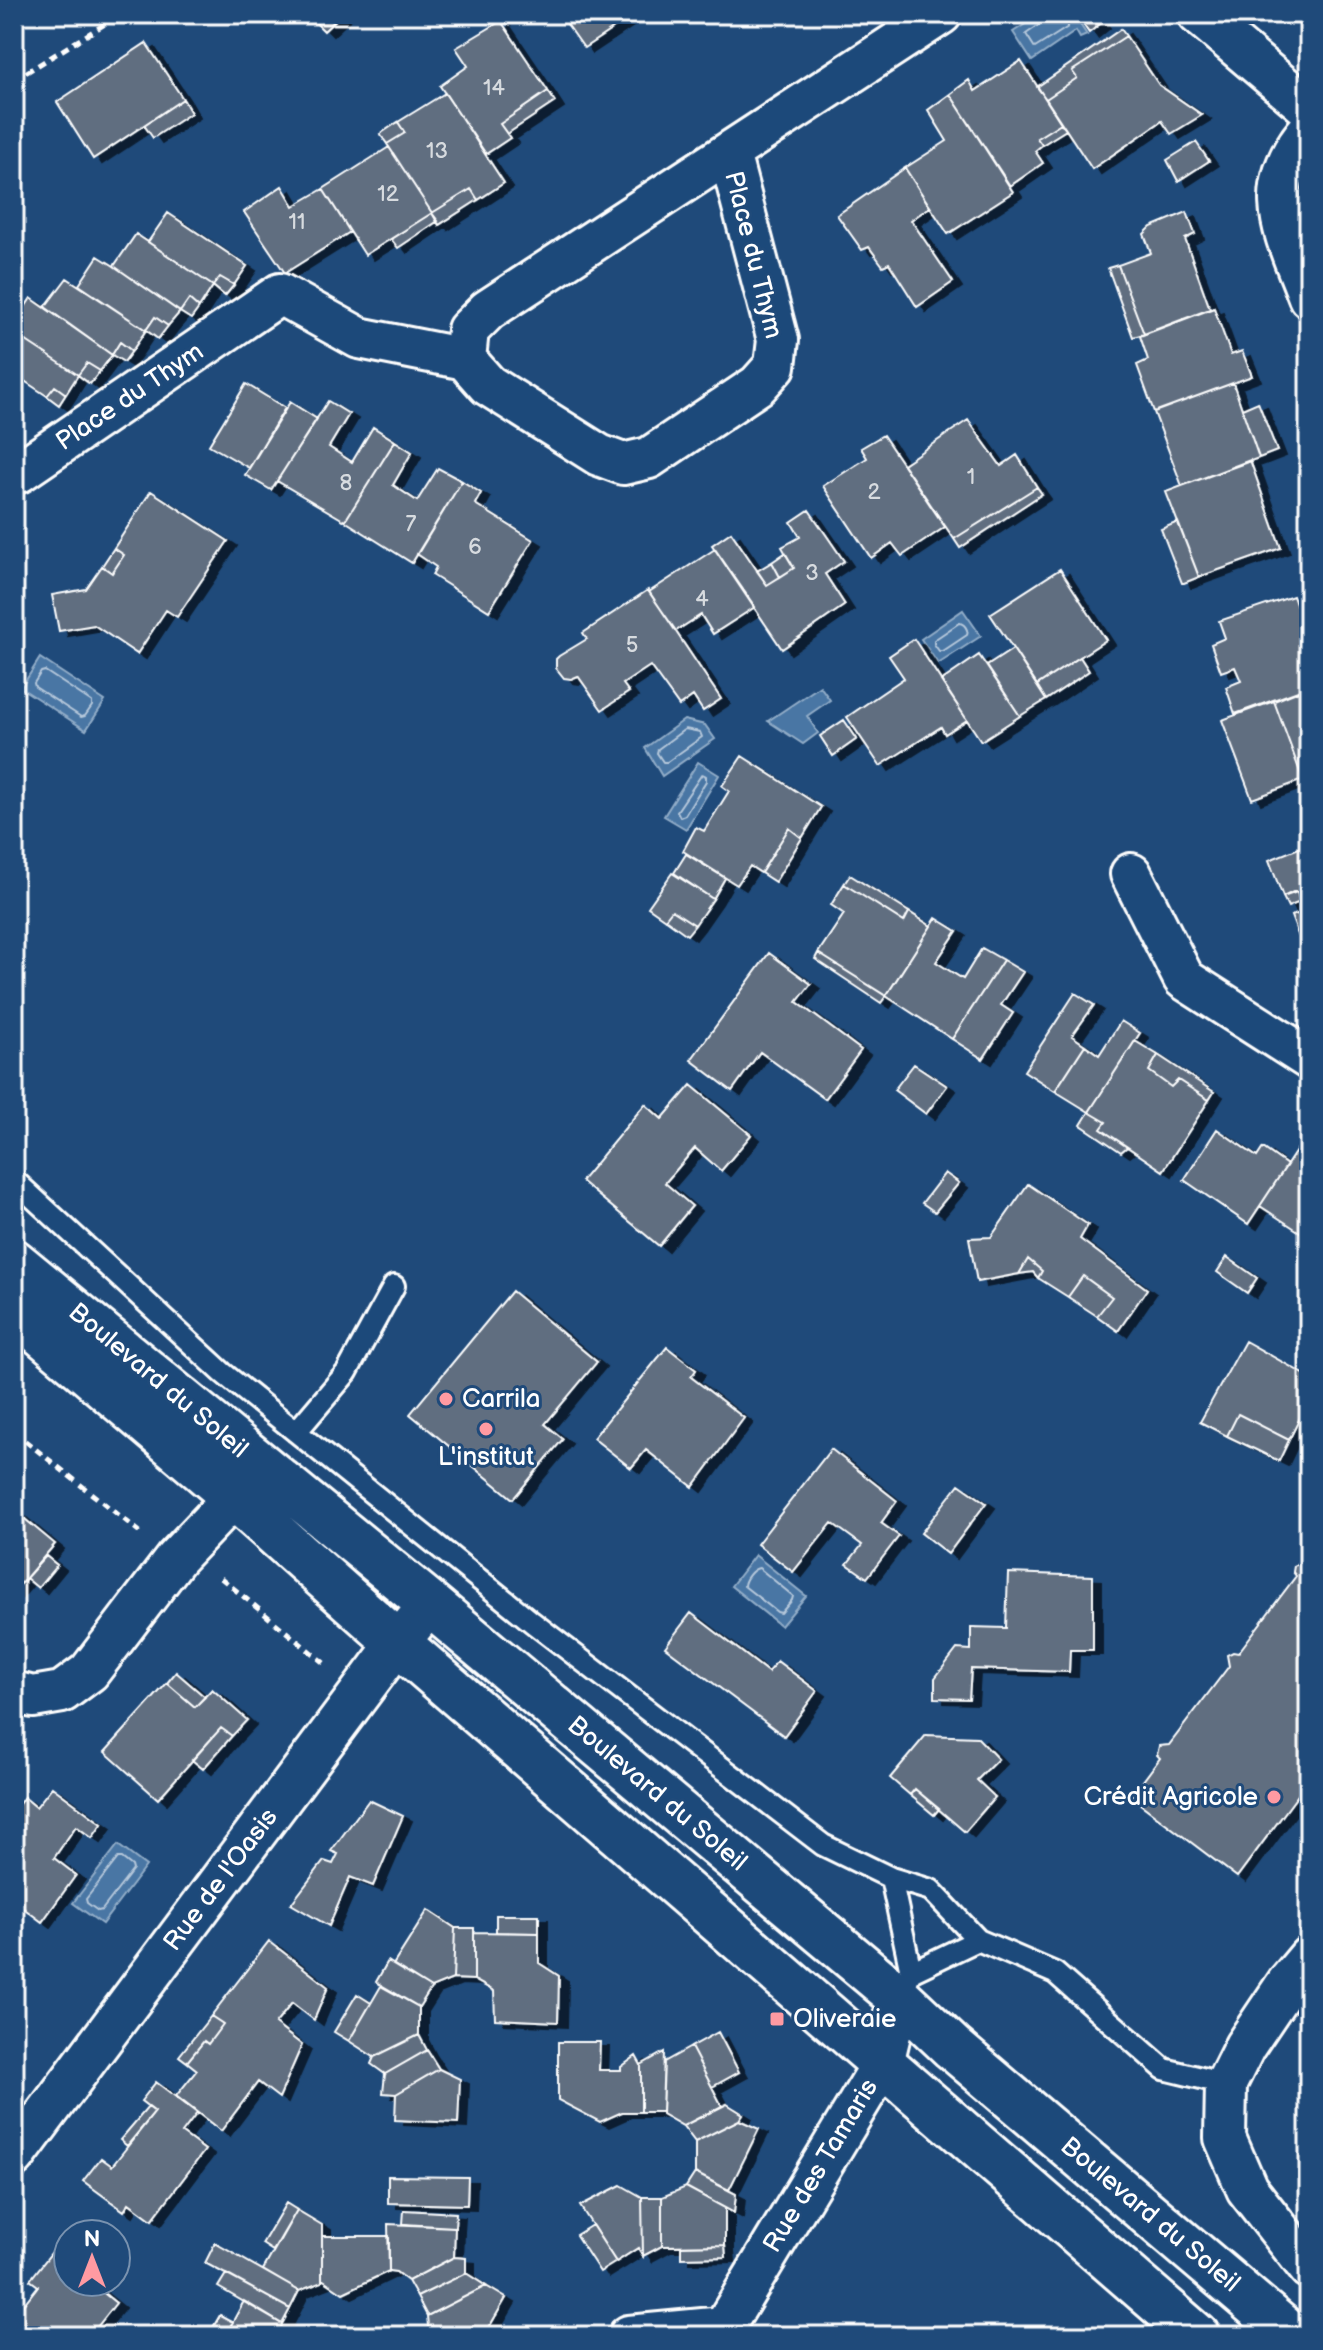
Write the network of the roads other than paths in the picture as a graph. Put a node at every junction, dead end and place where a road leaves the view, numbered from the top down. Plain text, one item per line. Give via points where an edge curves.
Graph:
1 (941, 14) edge
2 (1198, 14) edge
3 (1309, 108) edge
4 (1309, 130) edge
5 (740, 145) junction
6 (1309, 297) edge
7 (465, 359) junction
8 (14, 467) edge
9 (1131, 874) dead end
10 (1309, 1059) edge
11 (14, 1180) edge
12 (14, 1262) edge
13 (394, 1286) dead end
14 (22, 1326) edge
15 (296, 1432) junction
16 (234, 1497) junction
17 (430, 1604) junction
18 (398, 1643) junction
19 (14, 1692) edge
20 (891, 1878) junction
21 (978, 1940) junction
22 (1302, 1976) edge
23 (905, 1984) junction
24 (883, 2063) junction
25 (1226, 2084) junction
26 (14, 2157) edge
27 (1309, 2268) edge
28 (724, 2332) edge
29 (629, 2336) edge
30 (1197, 2336) edge
31 (1292, 2336) edge

1 - 5 street
2 - 3 street
4 - 6 street via 1294,147 1281,181 1280,218
5 - 7 street, Place du Thym via 488,310 468,330
5 - 7 street, Place du Thym via 778,340 775,366 758,385 649,458 623,464 599,455 488,385
7 - 8 street, Place du Thym via 359,338 280,294 19,472
9 - 10 street via 1184,979
11 - 15 lane via 223,1373
12 - 17 main road, Boulevard du Soleil
13 - 15 lane via 347,1372
14 - 16 main road, Boulevard du Soleil
15 - 20 lane via 823,1845
16 - 18 main road, Boulevard du Soleil
16 - 19 street via 176,1558 89,1672 62,1692 33,1697
17 - 18 street, Rue de l'Oasis
17 - 23 main road, Boulevard du Soleil
18 - 24 main road, Boulevard du Soleil
18 - 26 street, Rue de l'Oasis
20 - 21 lane via 931,1890
20 - 23 lane
21 - 23 lane
21 - 25 lane via 1055,1973 1164,2069
22 - 25 street via 1245,2046
23 - 24 street, Rue des Tamaris
23 - 31 main road, Boulevard du Soleil via 952,2047
24 - 28 street, Rue des Tamaris
24 - 30 main road, Boulevard du Soleil
25 - 27 street via 1225,2138 1247,2189
28 - 29 street, Rue des Tamaris

